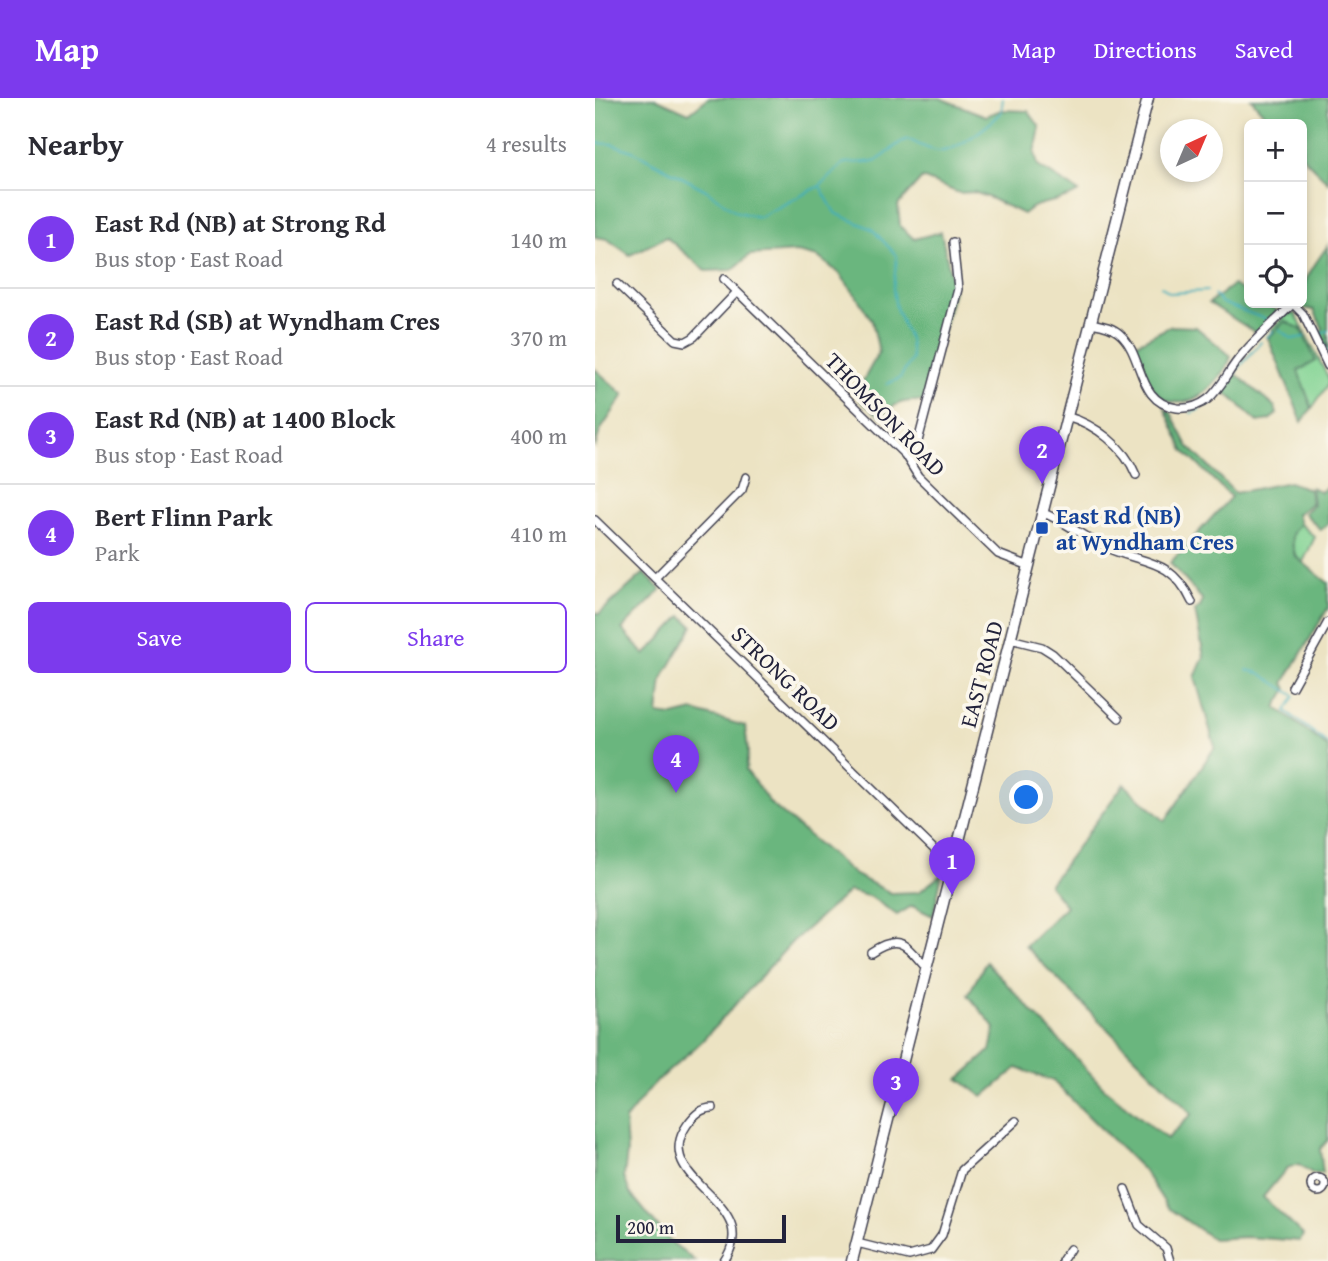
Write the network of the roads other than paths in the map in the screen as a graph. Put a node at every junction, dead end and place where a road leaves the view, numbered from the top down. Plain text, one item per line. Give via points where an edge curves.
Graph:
1 (1148, 98) edge
2 (953, 242) dead end
3 (724, 279) dead end
4 (617, 284) dead end
5 (736, 293) junction
6 (1289, 308) edge
7 (1298, 308) edge
8 (1091, 323) junction
9 (1328, 366) edge
10 (1066, 416) junction
11 (912, 464) junction
12 (1136, 475) dead end
13 (746, 477) dead end
14 (1041, 512) junction
15 (595, 520) edge
16 (1027, 565) junction
17 (655, 578) junction
18 (1192, 602) dead end
19 (1328, 622) edge
20 (1010, 639) junction
21 (1292, 687) dead end
22 (1119, 718) dead end
23 (952, 861) junction
24 (871, 952) dead end
25 (927, 969) junction
26 (713, 1108) dead end
27 (1016, 1121) dead end
28 (1125, 1189) dead end
29 (857, 1243) junction
30 (1070, 1248) dead end
31 (723, 1261) edge
32 (852, 1261) edge
33 (1062, 1261) edge
34 (1170, 1261) edge

1 - 8 main road, EAST ROAD
2 - 11 street via 958,289
3 - 5 street, THOMSON ROAD
4 - 5 street via 675,340 685,342
5 - 11 street, THOMSON ROAD
6 - 8 street via 1241,355 1212,395 1185,408 1166,405 1154,397 1125,340 1111,328
7 - 9 street
8 - 10 main road, EAST ROAD
10 - 12 street via 1093,426 1131,463
10 - 14 main road, EAST ROAD
11 - 16 street, THOMSON ROAD via 918,476 998,554
13 - 17 street via 742,490
14 - 16 main road, EAST ROAD
14 - 18 street via 1111,550 1157,563 1187,591
15 - 17 street, STRONG ROAD
16 - 20 main road, EAST ROAD
17 - 23 street, STRONG ROAD via 942,857
19 - 21 street
20 - 22 street via 1053,654
20 - 23 main road, EAST ROAD
23 - 25 main road, EAST ROAD
24 - 25 street via 886,942 903,943
25 - 29 main road, EAST ROAD
26 - 31 street via 701,1111 688,1124 680,1153 690,1175 729,1217 733,1237
27 - 29 street via 962,1170 943,1234 933,1249 911,1256
28 - 34 street via 1139,1225 1166,1248
29 - 32 main road, EAST ROAD
30 - 33 street

